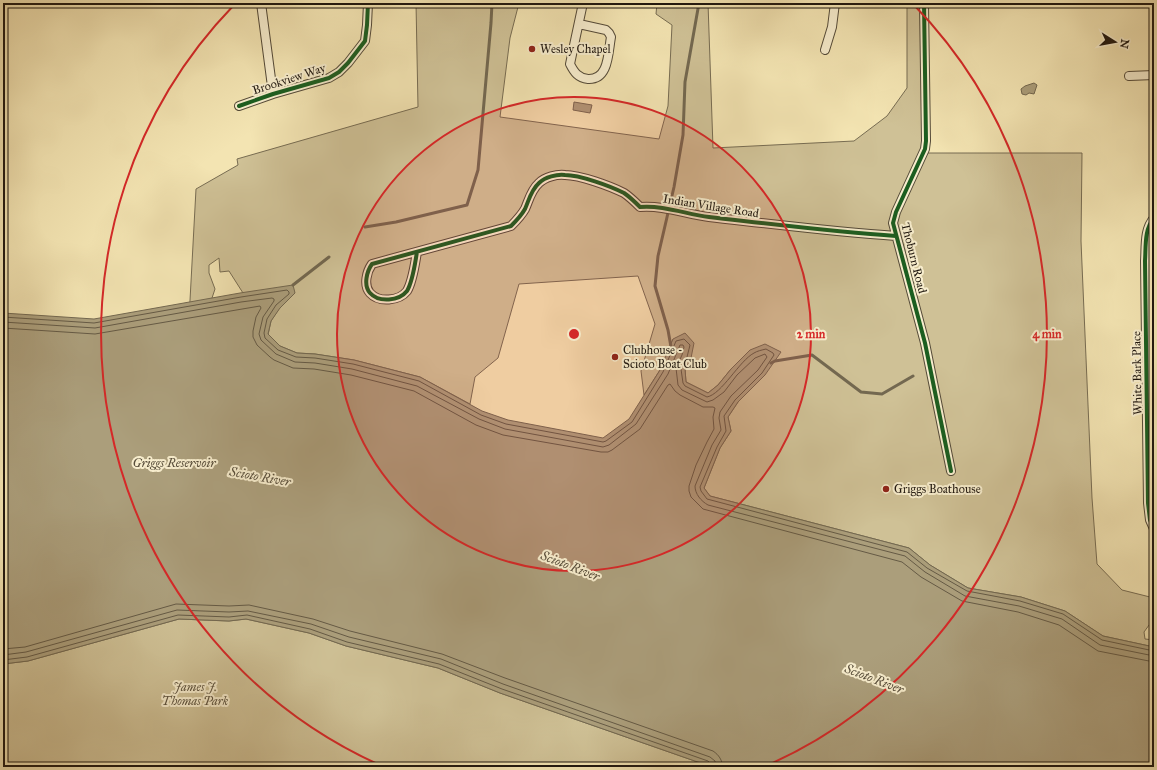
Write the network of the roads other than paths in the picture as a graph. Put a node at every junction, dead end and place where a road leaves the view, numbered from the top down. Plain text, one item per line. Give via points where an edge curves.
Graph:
1 (261, 3) edge
2 (368, 3) edge
3 (583, 3) edge
4 (835, 3) edge
5 (924, 3) edge
6 (579, 24) junction
7 (825, 50) dead end
8 (1154, 75) edge
9 (1129, 76) dead end
10 (273, 94) junction
11 (239, 106) dead end
12 (1154, 218) edge
13 (896, 236) junction
14 (417, 252) junction
15 (1151, 418) edge
16 (951, 472) dead end
17 (1154, 529) edge

1 - 10 street
2 - 10 street, Brookview Way via 364,41 339,72 329,78
3 - 6 street
4 - 7 street via 832,27
5 - 13 street, Thoburn Road via 926,141 925,149 896,212 893,223
6 - 6 street via 570,64 574,73 582,78 592,79 598,77 606,66 611,37 606,30
8 - 9 street
10 - 11 street, Brookview Way
12 - 15 street, White Bark Place via 1146,238
13 - 14 street, Indian Village Road via 795,227 707,217 651,206 640,207 623,193 594,181 565,175 552,176 540,181 533,189 525,210 511,226
13 - 16 street, Thoburn Road via 925,343
14 - 14 street, Indian Village Road via 372,264 367,276 370,293 388,300 398,298 406,292
15 - 17 street, White Bark Place via 1148,503

